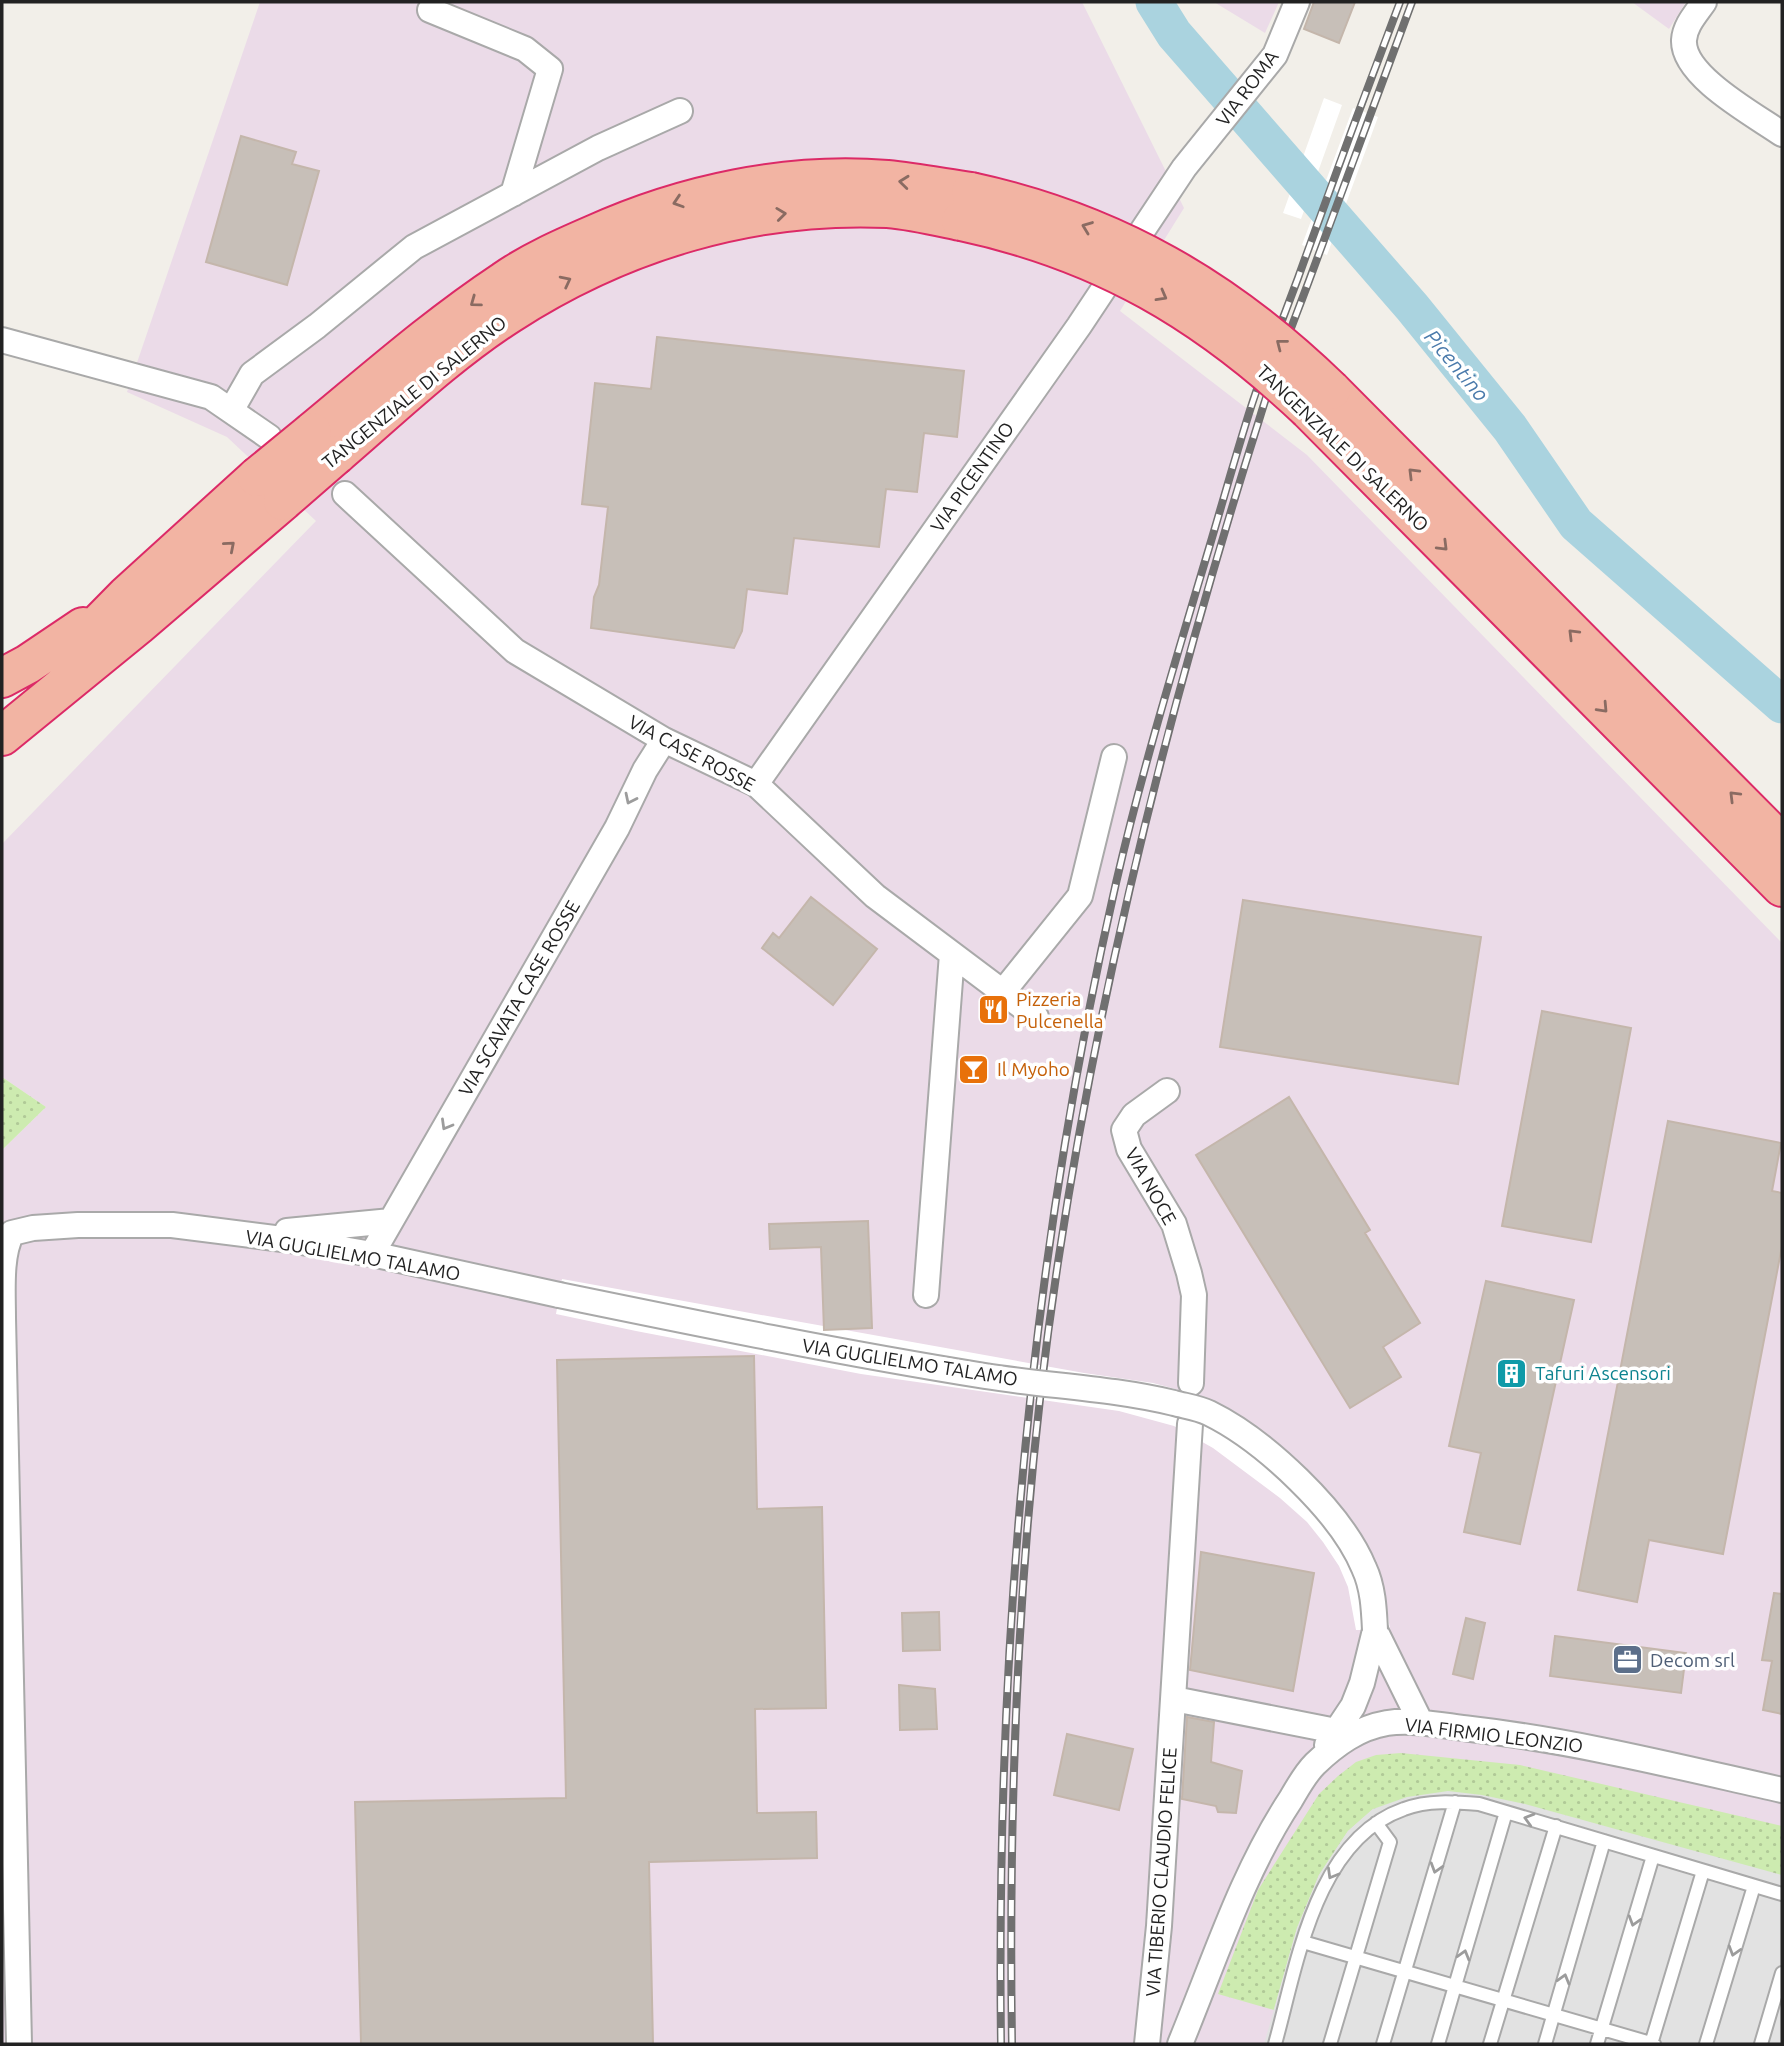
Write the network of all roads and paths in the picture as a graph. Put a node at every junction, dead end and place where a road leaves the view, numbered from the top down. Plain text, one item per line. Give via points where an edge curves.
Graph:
1 (1297, 2) edge
2 (1703, 2) edge
3 (430, 10) dead end
4 (680, 111) dead end
5 (1782, 134) edge
6 (1184, 168) joint
7 (513, 194) junction
8 (2, 340) edge
9 (1320, 400) junction
10 (232, 409) junction
11 (269, 437) dead end
12 (345, 494) dead end
13 (132, 610) junction
14 (2, 678) edge
15 (2, 712) edge
16 (2, 736) edge
17 (664, 740) junction
18 (1114, 757) dead end
19 (2, 765) edge
20 (756, 784) junction
21 (1782, 844) edge
22 (1782, 887) edge
23 (952, 954) junction
24 (1002, 992) junction
25 (1036, 1017) dead end
26 (1167, 1091) dead end
27 (391, 1221) junction
28 (248, 1235) junction
29 (4, 1242) edge
30 (372, 1254) junction
31 (926, 1295) dead end
32 (1191, 1383) dead end
33 (1190, 1423) dead end
34 (1376, 1630) junction
35 (1393, 1669) junction
36 (1362, 1683) junction
37 (1174, 1699) junction
38 (1390, 1723) junction
39 (1421, 1724) junction
40 (1336, 1731) junction
41 (1313, 1766) junction
42 (1782, 1790) edge
43 (6, 1795) edge
44 (1455, 1802) junction
45 (1506, 1812) junction
46 (1376, 1823) junction
47 (1556, 1826) junction
48 (1604, 1841) junction
49 (8, 1855) edge
50 (1653, 1856) junction
51 (1703, 1871) junction
52 (1754, 1886) junction
53 (1782, 1894) edge
54 (1303, 1942) junction
55 (1356, 1957) junction
56 (1405, 1971) junction
57 (1782, 1973) edge
58 (1455, 1986) junction
59 (1503, 2000) junction
60 (1553, 2015) junction
61 (1602, 2029) junction
62 (19, 2044) edge
63 (1147, 2044) edge
64 (1180, 2044) edge
65 (1275, 2044) edge
66 (1330, 2044) edge
67 (1383, 2044) edge
68 (1438, 2044) edge
69 (1490, 2044) edge
70 (1545, 2044) edge
71 (1597, 2044) edge
72 (1652, 2044) edge
73 (1706, 2044) edge
74 (1761, 2044) edge

1 - 6 street, VIA ROMA via 1275,55
2 - 5 street via 1687,28 1684,43 1693,68
3 - 7 street via 525,49 550,69
4 - 7 street
6 - 20 street, VIA PICENTINO via 1079,326
7 - 10 street via 414,247 252,374
8 - 10 street via 211,397
9 - 13 highway, TANGENZIALE DI SALERNO, bridge via 1284,345 1221,297 1108,236 1054,215 966,207 885,180 809,181 696,197 631,218 505,279 438,329 324,443
21 -> 9 highway, TANGENZIALE DI SALERNO
9 -> 22 highway, TANGENZIALE DI SALERNO
10 - 11 street
12 - 17 street, VIA CASE ROSSE via 515,651
13 - 14 highway via 60,643
13 - 15 highway, TANGENZIALE DI SALERNO
13 - 16 highway, TANGENZIALE DI SALERNO
13 - 19 highway
17 - 20 street, VIA CASE ROSSE
17 -> 27 street, VIA SCAVATA CASE ROSSE
18 - 24 street via 1080,896
20 - 23 street, VIA CASE ROSSE via 875,896
23 - 24 street, VIA CASE ROSSE
23 - 31 street
24 - 25 street, VIA CASE ROSSE
26 - 32 street, VIA NOCE via 1134,1115 1124,1130 1129,1149 1174,1224 1189,1273 1194,1295
27 - 28 street
27 - 30 street, VIA SCAVATA CASE ROSSE
28 - 29 street, VIA GUGLIELMO TALAMO via 172,1225 78,1225 21,1230
28 - 30 street, VIA GUGLIELMO TALAMO
29 - 43 street, VIA GUGLIELMO TALAMO via 12,1742
30 - 34 street, VIA GUGLIELMO TALAMO, bridge via 792,1342 987,1376 1142,1395 1208,1412 1270,1455 1336,1519 1365,1570
33 - 37 street
34 - 35 street
34 - 36 street
35 - 38 street
35 - 39 street
36 - 38 street via 1366,1698
36 - 40 street
37 - 40 street
37 - 63 street, VIA TIBERIO CLAUDIO FELICE
38 - 39 street, VIA FIRMIO LEONZIO
38 - 41 street, VIA FIRMIO LEONZIO via 1349,1736
39 - 42 street, VIA FIRMIO LEONZIO via 1604,1750
40 - 41 street
41 - 64 street, VIA FIRMIO LEONZIO via 1254,1863
43 - 49 street, VIA GUGLIELMO TALAMO
44 - 45 lane
44 - 46 lane via 1403,1809
44 -> 56 lane
47 -> 45 lane
58 -> 45 lane
46 -> 54 lane via 1353,1841 1334,1869
46 - 55 lane via 1390,1842
47 - 48 lane
47 - 59 lane
48 - 50 lane
60 -> 48 lane
49 - 62 street, VIA GUGLIELMO TALAMO
50 - 51 lane
50 -> 61 lane
51 - 52 lane
51 - 72 lane
52 - 53 lane
52 -> 73 lane
54 - 55 lane
54 - 65 lane
55 - 56 lane
55 - 66 lane
56 - 58 lane
56 - 67 lane
57 - 74 lane
58 - 59 lane
58 - 68 lane
59 - 60 lane
59 - 69 lane
60 - 61 lane
60 - 70 lane
61 - 71 lane
61 - 72 lane

